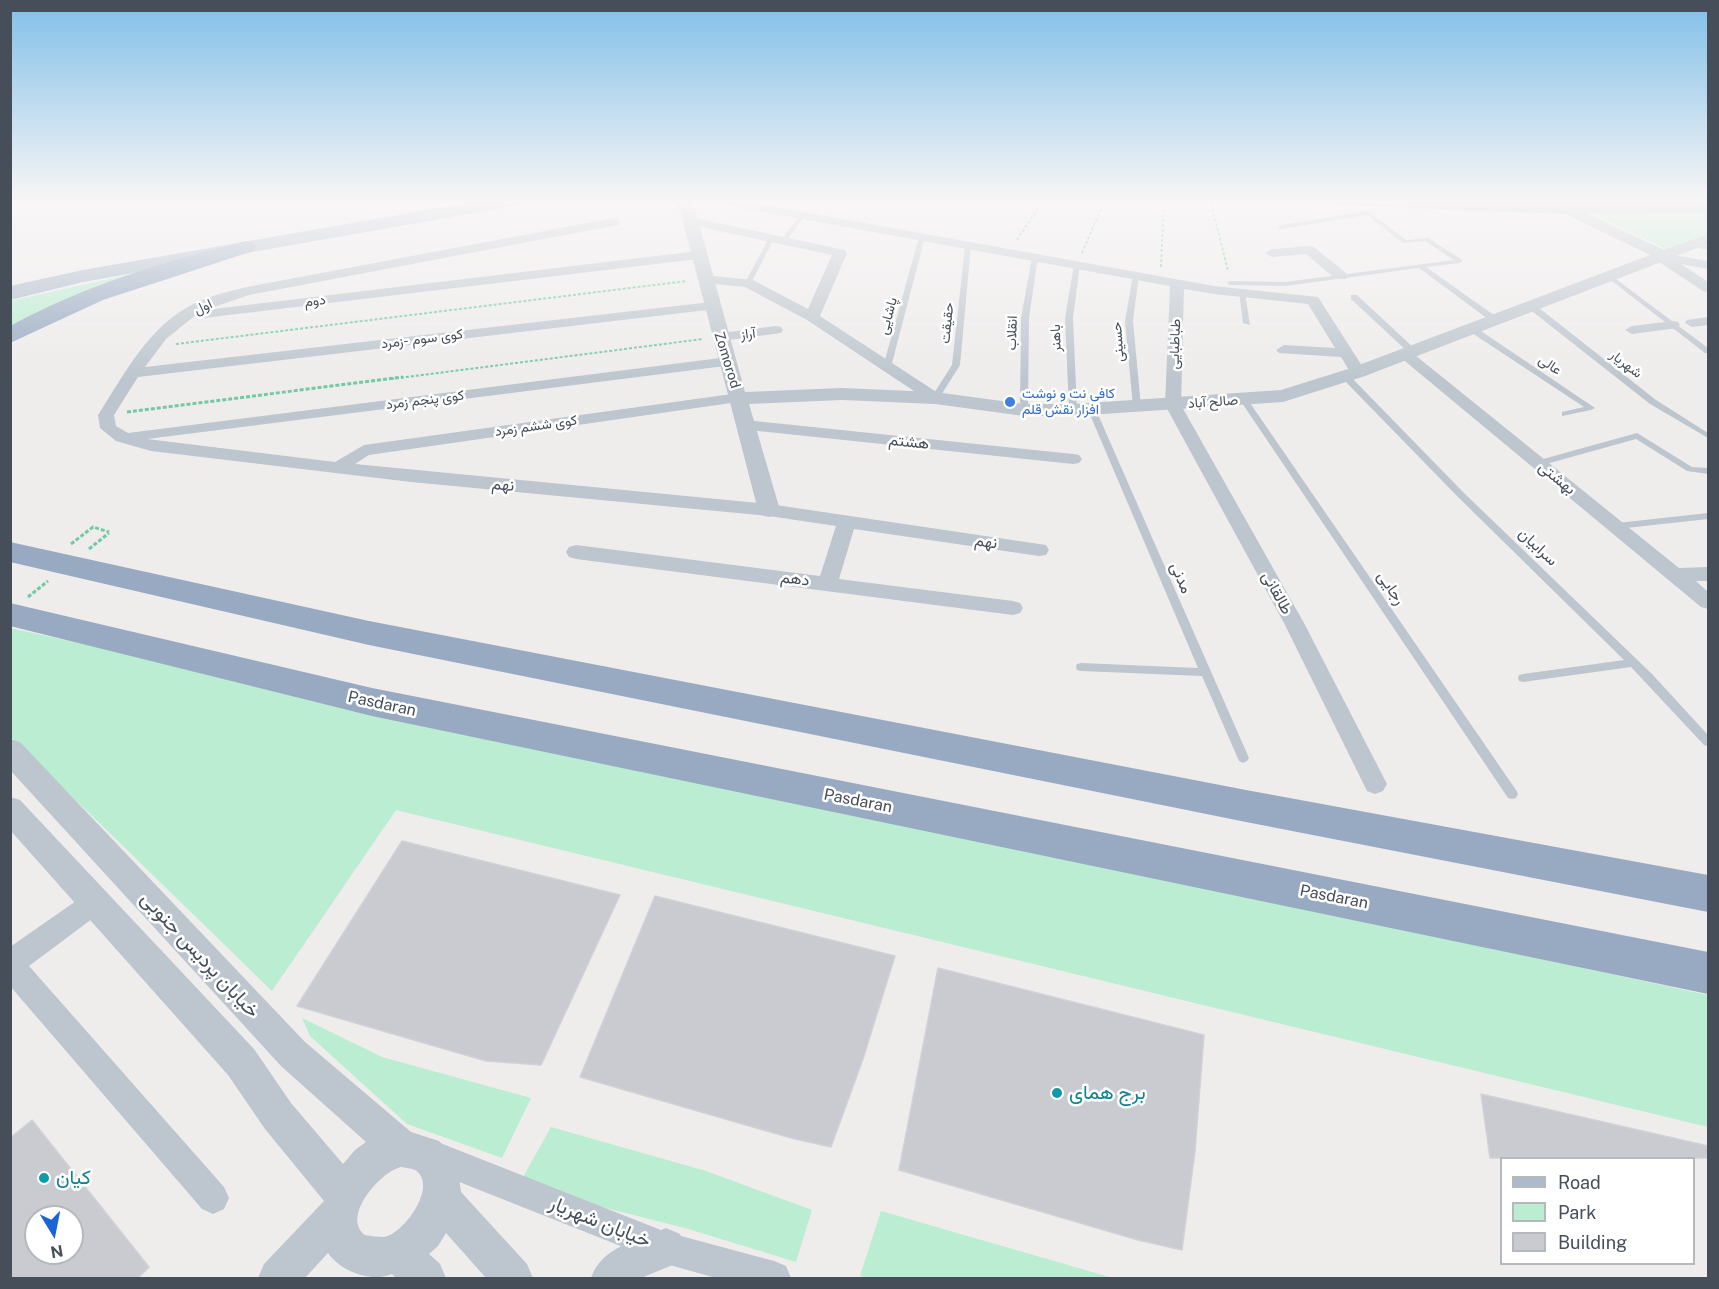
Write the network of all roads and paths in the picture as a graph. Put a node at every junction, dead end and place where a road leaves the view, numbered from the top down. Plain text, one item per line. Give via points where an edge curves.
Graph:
1 (110, 259) edge
2 (181, 259) edge
3 (207, 259) edge
4 (416, 259) edge
5 (663, 259) edge
6 (699, 259) edge
7 (764, 259) edge
8 (838, 259) edge
9 (916, 259) edge
10 (967, 259) edge
11 (1035, 259) edge
12 (1046, 259) edge
13 (1079, 259) edge
14 (1161, 259) edge
15 (1224, 259) edge
16 (1320, 259) edge
17 (1457, 259) edge
18 (1657, 259) edge
19 (1666, 259) edge
20 (1675, 259) edge
21 (1077, 265) junction
22 (1708, 265) edge
23 (1419, 266) junction
24 (1136, 275) junction
25 (1341, 276) junction
26 (10, 277) edge
27 (1610, 277) junction
28 (704, 279) junction
29 (1160, 280) junction
30 (1177, 282) junction
31 (748, 283) junction
32 (1230, 283) joint
33 (1708, 288) edge
34 (10, 293) edge
35 (1241, 293) junction
36 (1354, 297) dead end
37 (711, 306) junction
38 (1531, 306) junction
39 (182, 317) junction
40 (812, 317) junction
41 (1495, 320) junction
42 (1708, 321) edge
43 (1247, 323) dead end
44 (1692, 323) dead end
45 (1673, 325) junction
46 (1472, 329) junction
47 (776, 330) dead end
48 (1632, 330) dead end
49 (10, 336) edge
50 (721, 337) junction
51 (152, 348) junction
52 (1284, 351) dead end
53 (1708, 351) edge
54 (1346, 353) junction
55 (1409, 353) junction
56 (728, 362) junction
57 (887, 367) junction
58 (134, 373) junction
59 (1352, 374) junction
60 (739, 398) junction
61 (935, 398) junction
62 (1244, 400) junction
63 (1173, 405) junction
64 (1137, 407) junction
65 (1024, 410) junction
66 (1073, 410) junction
67 (1092, 410) junction
68 (1565, 414) dead end
69 (106, 415) junction
70 (746, 425) junction
71 (1708, 436) edge
72 (122, 437) junction
73 (1072, 459) dead end
74 (1539, 463) junction
75 (338, 468) junction
76 (1708, 471) edge
77 (769, 510) junction
78 (1708, 516) edge
79 (847, 522) junction
80 (1617, 526) junction
81 (93, 527) dead end
82 (109, 533) dead end
83 (1039, 550) dead end
84 (13, 552) edge
85 (576, 552) dead end
86 (1708, 574) edge
87 (1676, 575) junction
88 (828, 583) junction
89 (1708, 602) edge
90 (1013, 608) dead end
91 (10, 614) edge
92 (1634, 663) junction
93 (1081, 667) dead end
94 (1204, 672) junction
95 (1523, 678) dead end
96 (1708, 742) edge
97 (10, 750) edge
98 (1243, 758) dead end
99 (1375, 784) dead end
100 (1512, 794) dead end
101 (10, 808) edge
102 (128, 878) junction
103 (1708, 894) edge
104 (95, 902) junction
105 (10, 965) edge
106 (1708, 973) edge
107 (415, 1151) junction
108 (213, 1198) dead end
109 (441, 1199) junction
110 (342, 1204) junction
111 (666, 1248) junction
112 (395, 1266) edge
113 (278, 1278) edge
114 (513, 1278) edge
115 (611, 1278) edge
116 (774, 1278) edge

1 - 26 main road
2 - 34 main road
3 - 49 highway via 94,294
4 - 39 street, اول via 247,291 206,303
5 - 39 street, دوم
6 - 28 street, Zomorod
7 - 31 lane
8 - 40 street
9 - 57 lane, پاشایی
10 - 61 lane, حقیقت via 956,365
11 - 65 lane, انقلاب via 1025,318
12 - 21 street
13 - 21 path
14 - 29 path
15 - 32 path
16 - 25 street
17 - 23 lane via 1460,261
18 - 27 street, صالح آباد
19 - 33 street
20 - 22 street
21 - 24 street
21 - 66 lane, باهنر via 1069,318
23 - 25 lane
23 - 41 lane
24 - 29 street
24 - 64 lane, حسینی via 1129,321
25 - 32 lane via 1285,284
27 - 38 street, صالح آباد
27 - 45 lane
28 - 31 street
28 - 37 street, Zomorod
28 - 51 path
29 - 30 street
30 - 35 street
30 - 63 street, طباطبایی
31 - 40 street
35 - 43 lane
35 - 54 street via 1313,300
36 - 55 lane
37 - 50 street, Zomorod
37 - 58 street, کوی سوم -زمرد
38 - 41 street, صالح آباد
38 - 71 lane, شهریار via 1653,402
39 - 51 street via 160,335
40 - 57 street
41 - 46 street, صالح آباد
42 - 44 street
45 - 48 street
45 - 53 lane
46 - 55 street, صالح آباد
46 - 68 lane, عالی via 1591,408
47 - 50 street, آراز
50 - 56 street, Zomorod
50 - 69 path
51 - 58 street
52 - 54 street
54 - 59 street
55 - 59 street, صالح آباد
55 - 74 street, بهشتی
56 - 60 street, Zomorod
56 - 72 street, کوی پنجم زمرد
57 - 61 street
58 - 69 street
59 - 62 street, صالح آباد via 1283,396
59 - 92 lane, سرابیان via 1461,495
60 - 61 street, صالح آباد via 842,394
60 - 70 street, Zomorod
60 - 75 street, کوی ششم زمرد via 364,450
61 - 65 street, صالح آباد
62 - 63 street, صالح آباد
62 - 100 lane, رجایی
63 - 64 street, صالح آباد
63 - 99 street, طالقانی via 1294,623
64 - 67 street, صالح آباد
65 - 66 street, صالح آباد
66 - 67 street, صالح آباد
67 - 94 lane, مدنی
69 - 72 street via 108,428
70 - 73 street, هشتم
70 - 77 street, Zomorod
72 - 75 street, نهم via 151,446
74 - 76 lane via 1636,436 1690,469
74 - 80 street, بهشتی
75 - 77 street, نهم
77 - 79 street, نهم
78 - 80 lane
79 - 83 street, نهم
79 - 88 street
80 - 87 street, بهشتی
81 - 82 path
84 - 103 highway via 369,633
85 - 88 street, دهم
86 - 87 street
87 - 89 street, بهشتی
88 - 90 street, دهم
91 - 106 highway, Pasdaran via 372,702
92 - 95 lane
92 - 96 lane, سرابیان
93 - 94 lane
94 - 98 lane, مدنی
97 - 102 street, خیابان پردیس جنوبی
101 - 104 street
102 - 104 street
102 - 107 street, خیابان پردیس جنوبی via 293,1054
104 - 105 street
104 - 110 street via 241,1062
105 - 108 street
107 - 109 street via 439,1166
107 - 110 street via 384,1153 368,1163 355,1177
107 - 111 street, خیابان شهریار
109 - 112 street via 426,1230
109 - 114 street
110 - 112 street via 340,1230 346,1245 358,1255
110 - 113 street
111 - 115 street via 623,1266
111 - 116 street, خیابان شهریار

